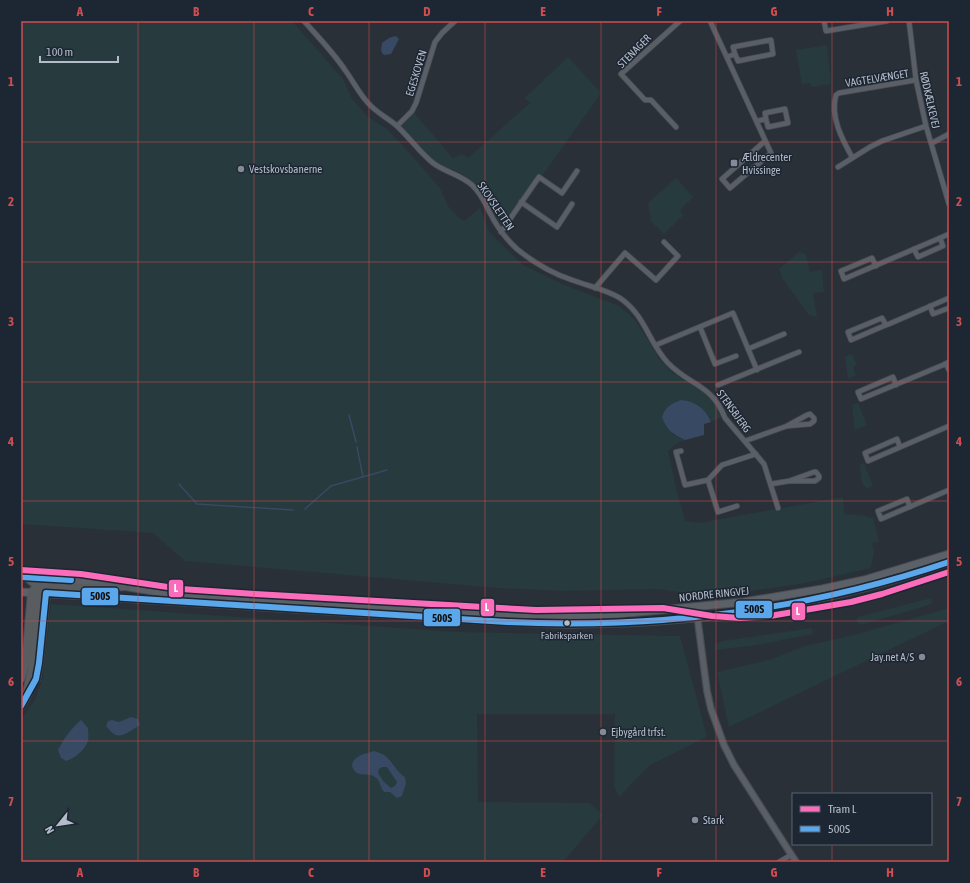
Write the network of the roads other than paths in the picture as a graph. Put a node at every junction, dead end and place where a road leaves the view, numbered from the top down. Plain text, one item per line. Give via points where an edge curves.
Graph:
1 (304, 21) edge
2 (455, 21) edge
3 (680, 21) edge
4 (712, 21) edge
5 (824, 21) edge
6 (887, 21) edge
7 (909, 21) edge
8 (449, 23) edge
9 (735, 54) junction
10 (727, 57) junction
11 (916, 80) junction
12 (766, 119) junction
13 (756, 122) junction
14 (397, 126) junction
15 (926, 126) junction
16 (676, 127) dead end
17 (949, 134) edge
18 (765, 141) junction
19 (932, 142) junction
20 (852, 157) junction
21 (838, 167) dead end
22 (577, 171) dead end
23 (521, 202) junction
24 (572, 204) dead end
25 (949, 204) edge
26 (501, 232) junction
27 (949, 234) edge
28 (940, 238) junction
29 (664, 242) dead end
30 (914, 249) junction
31 (876, 266) junction
32 (595, 288) junction
33 (949, 298) edge
34 (930, 306) junction
35 (949, 308) edge
36 (886, 325) junction
37 (700, 327) junction
38 (784, 334) dead end
39 (656, 345) junction
40 (748, 349) junction
41 (799, 352) dead end
42 (736, 356) dead end
43 (948, 363) edge
44 (757, 370) junction
45 (949, 370) edge
46 (896, 385) junction
47 (718, 386) dead end
48 (708, 391) joint
49 (787, 426) junction
50 (949, 426) edge
51 (745, 441) junction
52 (900, 447) junction
53 (681, 450) dead end
54 (756, 454) junction
55 (708, 480) junction
56 (789, 481) junction
57 (770, 484) junction
58 (949, 490) edge
59 (736, 506) dead end
60 (910, 507) junction
61 (778, 508) dead end
62 (949, 554) edge
63 (949, 562) edge
64 (24, 578) edge
65 (127, 586) junction
66 (38, 591) junction
67 (21, 592) edge
68 (696, 607) junction
69 (697, 618) junction
70 (21, 678) edge
71 (21, 706) edge
72 (791, 855) junction
73 (779, 862) edge
74 (796, 862) edge

1 - 14 street, SKOVSLETTEN via 340,63 365,100
2 - 8 street, EGESKOVEN
3 - 16 street, STENAGER via 621,74 645,100 652,100
4 - 10 street
5 - 6 street via 826,31
7 - 11 street, RØDKÆLKEVEJ
8 - 14 street, EGESKOVEN via 435,42 412,111
9 - 9 street via 738,61 773,54 771,40 733,47
9 - 10 street
10 - 13 street
11 - 15 street, RØDKÆLKEVEJ
11 - 20 street, VAGTELVÆNGET via 836,95 836,121
12 - 12 street via 768,127 788,123 786,109 765,112
12 - 13 street
13 - 18 street
14 - 26 street, SKOVSLETTEN via 434,164 465,180 477,190
15 - 19 street, RØDKÆLKEVEJ
15 - 20 street via 882,141
17 - 19 street
18 - 18 street via 771,153 730,188 722,179
19 - 25 street, RØDKÆLKEVEJ
20 - 21 street
22 - 23 street via 562,193 539,177
23 - 24 street via 557,227
23 - 26 street
26 - 32 street, SKOVSLETTEN via 539,266
27 - 28 street
28 - 30 street
28 - 30 street via 943,246 937,249 918,257
29 - 32 street via 678,256 656,280 625,253
30 - 31 street
31 - 31 street via 872,258 841,271 844,279
32 - 39 street, SKOVSLETTEN via 619,298 630,307 644,322
33 - 34 street
34 - 35 street via 933,314
34 - 36 street
36 - 36 street via 882,318 848,332 851,340
37 - 39 street
37 - 40 street via 733,313
37 - 42 street via 715,364
38 - 40 street
39 - 48 street, SKOVSLETTEN via 674,369
40 - 44 street
41 - 44 street
43 - 45 street
43 - 46 street
44 - 47 street
46 - 46 street via 893,377 858,392 861,400
48 - 51 street, STENSBJERG via 718,403 725,418
49 - 49 street, STENSBJERG via 810,424 814,418 810,414
49 - 51 street, STENSBJERG
50 - 52 street
51 - 54 street, STENSBJERG
52 - 52 street via 897,439 865,453 868,461
53 - 55 street via 676,452 685,485
54 - 55 street via 722,465
54 - 57 street, STENSBJERG via 764,464
55 - 59 street via 718,512
56 - 56 street via 815,481 819,476 814,472
56 - 57 street
57 - 61 street, STENSBJERG
58 - 60 street
60 - 60 street via 907,499 878,511 881,519
62 - 68 main road, NORDRE RINGVEJ via 864,580 822,589
63 - 69 main road, NORDRE RINGVEJ via 835,595
64 - 65 main road, NORDRE RINGVEJ
64 - 66 highway
65 - 66 highway
65 - 68 main road, NORDRE RINGVEJ via 170,594 541,616 618,614
66 - 67 main road, NORDRE RINGVEJ
66 - 69 main road, NORDRE RINGVEJ via 507,622 578,624
66 - 70 highway
66 - 71 highway via 34,660 26,697
68 - 69 street
69 - 72 street via 707,691 724,745
72 - 73 street
72 - 74 street

